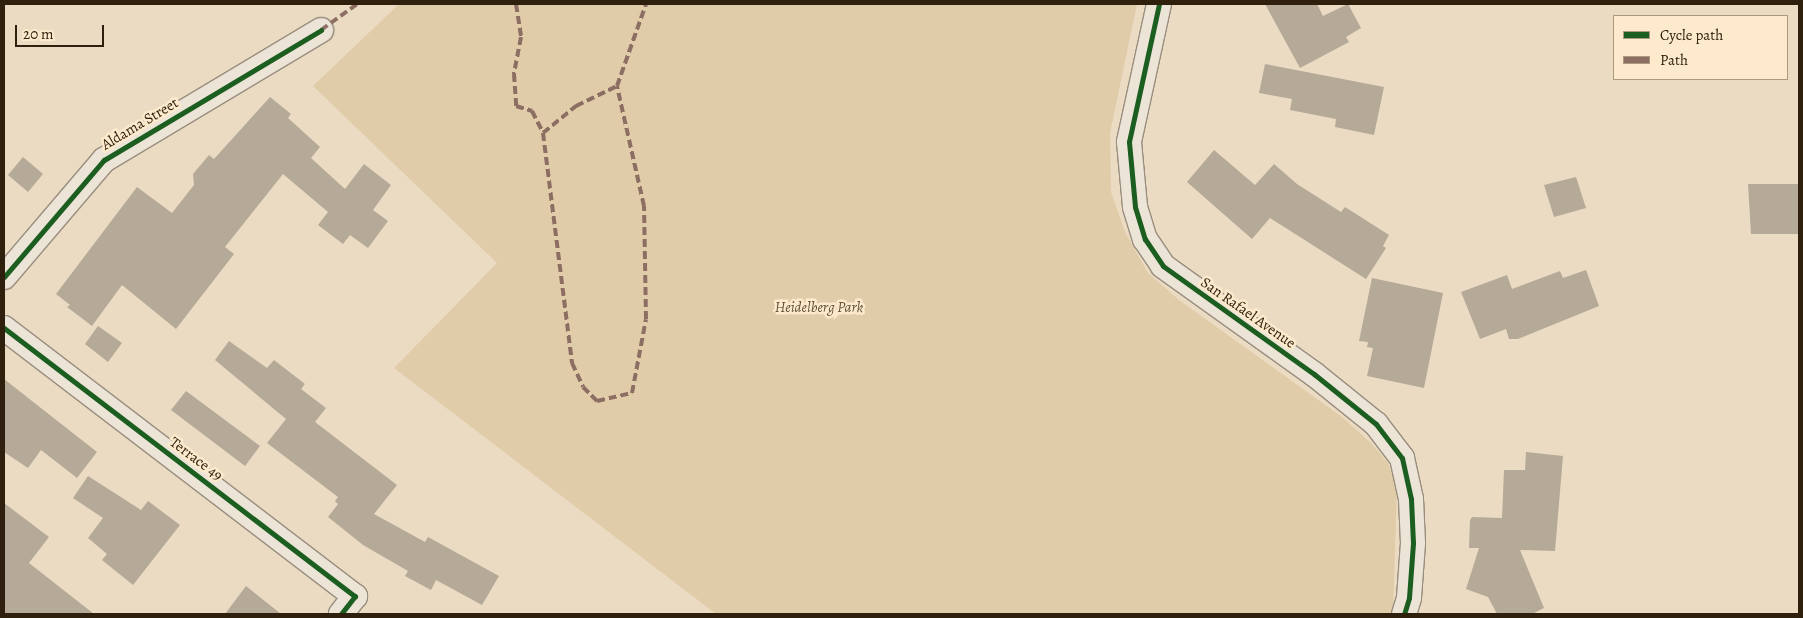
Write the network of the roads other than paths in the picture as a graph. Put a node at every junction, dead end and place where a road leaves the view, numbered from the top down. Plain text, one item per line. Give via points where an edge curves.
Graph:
1 (1159, 4) edge
2 (321, 30) dead end
3 (4, 277) edge
4 (4, 328) edge
5 (341, 614) edge
6 (1404, 614) edge

1 - 6 street, San Rafael Avenue via 1129,142 1135,207 1144,239 1163,266 1314,374 1376,424 1402,458 1411,499 1413,543 1409,598
2 - 3 street, Aldama Street via 104,160
4 - 5 street, Terrace 49 via 355,596

